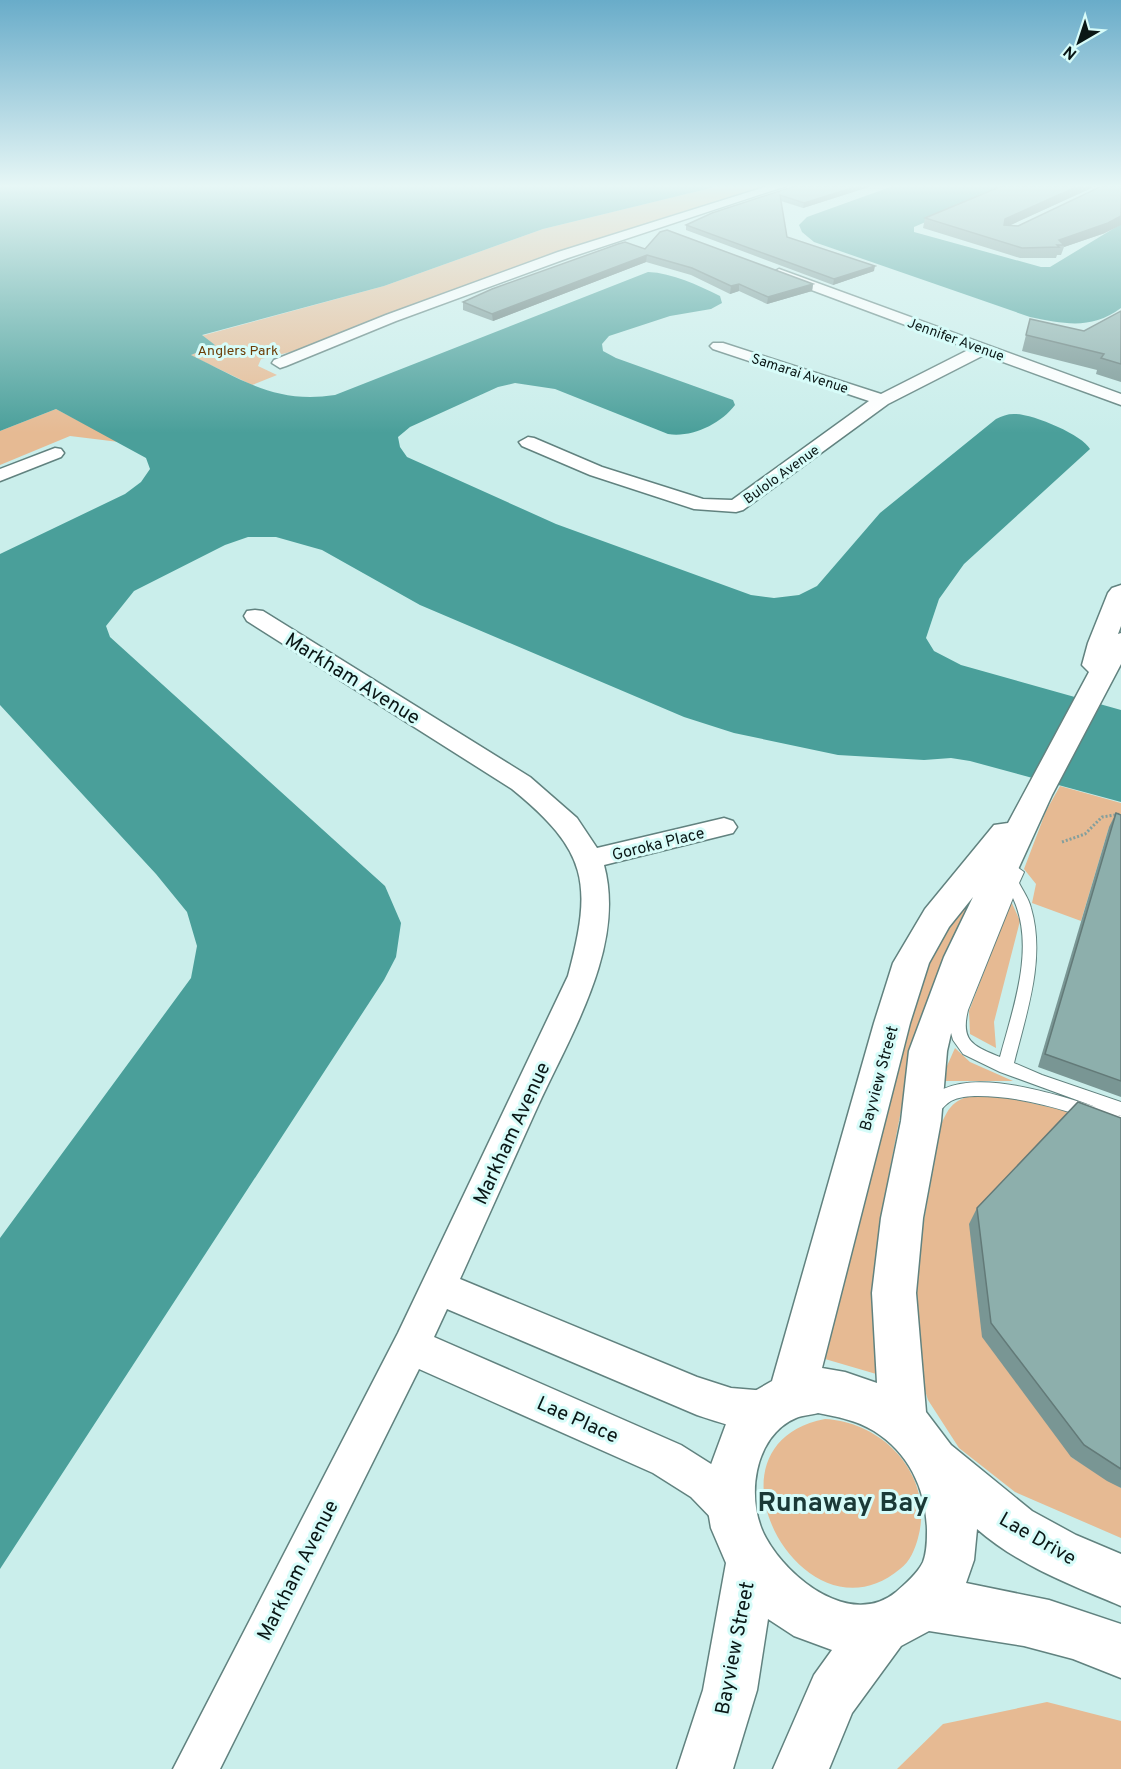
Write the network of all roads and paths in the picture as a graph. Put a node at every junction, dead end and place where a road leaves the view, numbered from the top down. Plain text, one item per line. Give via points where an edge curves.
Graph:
1 (526, 269) edge
2 (768, 269) edge
3 (718, 346) dead end
4 (984, 349) junction
5 (280, 363) dead end
6 (882, 400) junction
7 (1121, 400) edge
8 (528, 442) dead end
9 (55, 453) dead end
10 (0, 476) edge
11 (1121, 592) edge
12 (255, 616) dead end
13 (1121, 642) edge
14 (1089, 693) junction
15 (1032, 806) junction
16 (1121, 814) edge
17 (724, 827) dead end
18 (1062, 842) dead end
19 (591, 859) junction
20 (1012, 882) junction
21 (1005, 1067) junction
22 (1121, 1109) edge
23 (921, 1121) junction
24 (1121, 1123) edge
25 (439, 1288) junction
26 (411, 1346) junction
27 (779, 1403) junction
28 (903, 1422) junction
29 (935, 1461) junction
30 (732, 1512) junction
31 (751, 1562) junction
32 (1121, 1580) edge
33 (903, 1616) junction
34 (1121, 1652) edge
35 (196, 1769) edge
36 (705, 1769) edge
37 (801, 1769) edge

1 - 5 street
2 - 4 street, Jennifer Avenue
3 - 6 street, Samarai Avenue
4 - 6 street, Bulolo Avenue
4 - 7 street, Jennifer Avenue
6 - 8 street, Bulolo Avenue via 736,506 701,505 596,471
9 - 10 street
11 - 14 main road, Bayview Street via 1101,643
12 - 19 street, Markham Avenue via 554,807
13 - 14 main road, Bayview Street
14 - 15 main road, Bayview Street
15 - 20 lane via 1022,860
15 - 23 main road, Bayview Street via 944,1000 928,1052
15 - 27 main road, Bayview Street via 937,918 911,963 805,1351
16 - 18 path via 1102,817 1085,834
17 - 19 street, Goroka Place
19 - 25 street, Markham Avenue via 598,902 582,976
20 - 21 lane via 1025,910 1029,936 1027,972
20 - 21 lane via 973,976 957,1027 968,1050
21 - 22 lane
23 - 24 lane via 952,1093 987,1089 1043,1099
23 - 28 main road, Bayview Street via 902,1218 894,1293
25 - 26 street, Markham Avenue
25 - 27 street via 674,1388 731,1407
26 - 30 street, Lae Place via 668,1459 705,1483
26 - 35 street, Markham Avenue
27 - 28 main road via 818,1390 848,1393 877,1404
27 - 30 main road via 749,1428 736,1453 731,1481
28 - 29 main road
29 - 32 main road, Lae Drive via 1014,1529
29 - 33 main road via 950,1499 953,1538 944,1575
30 - 31 main road
31 - 33 main road via 770,1588 795,1609 823,1623 852,1629
31 - 36 main road, Bayview Street via 730,1690
33 - 34 main road via 991,1611 1029,1619
33 - 37 main road via 832,1694

